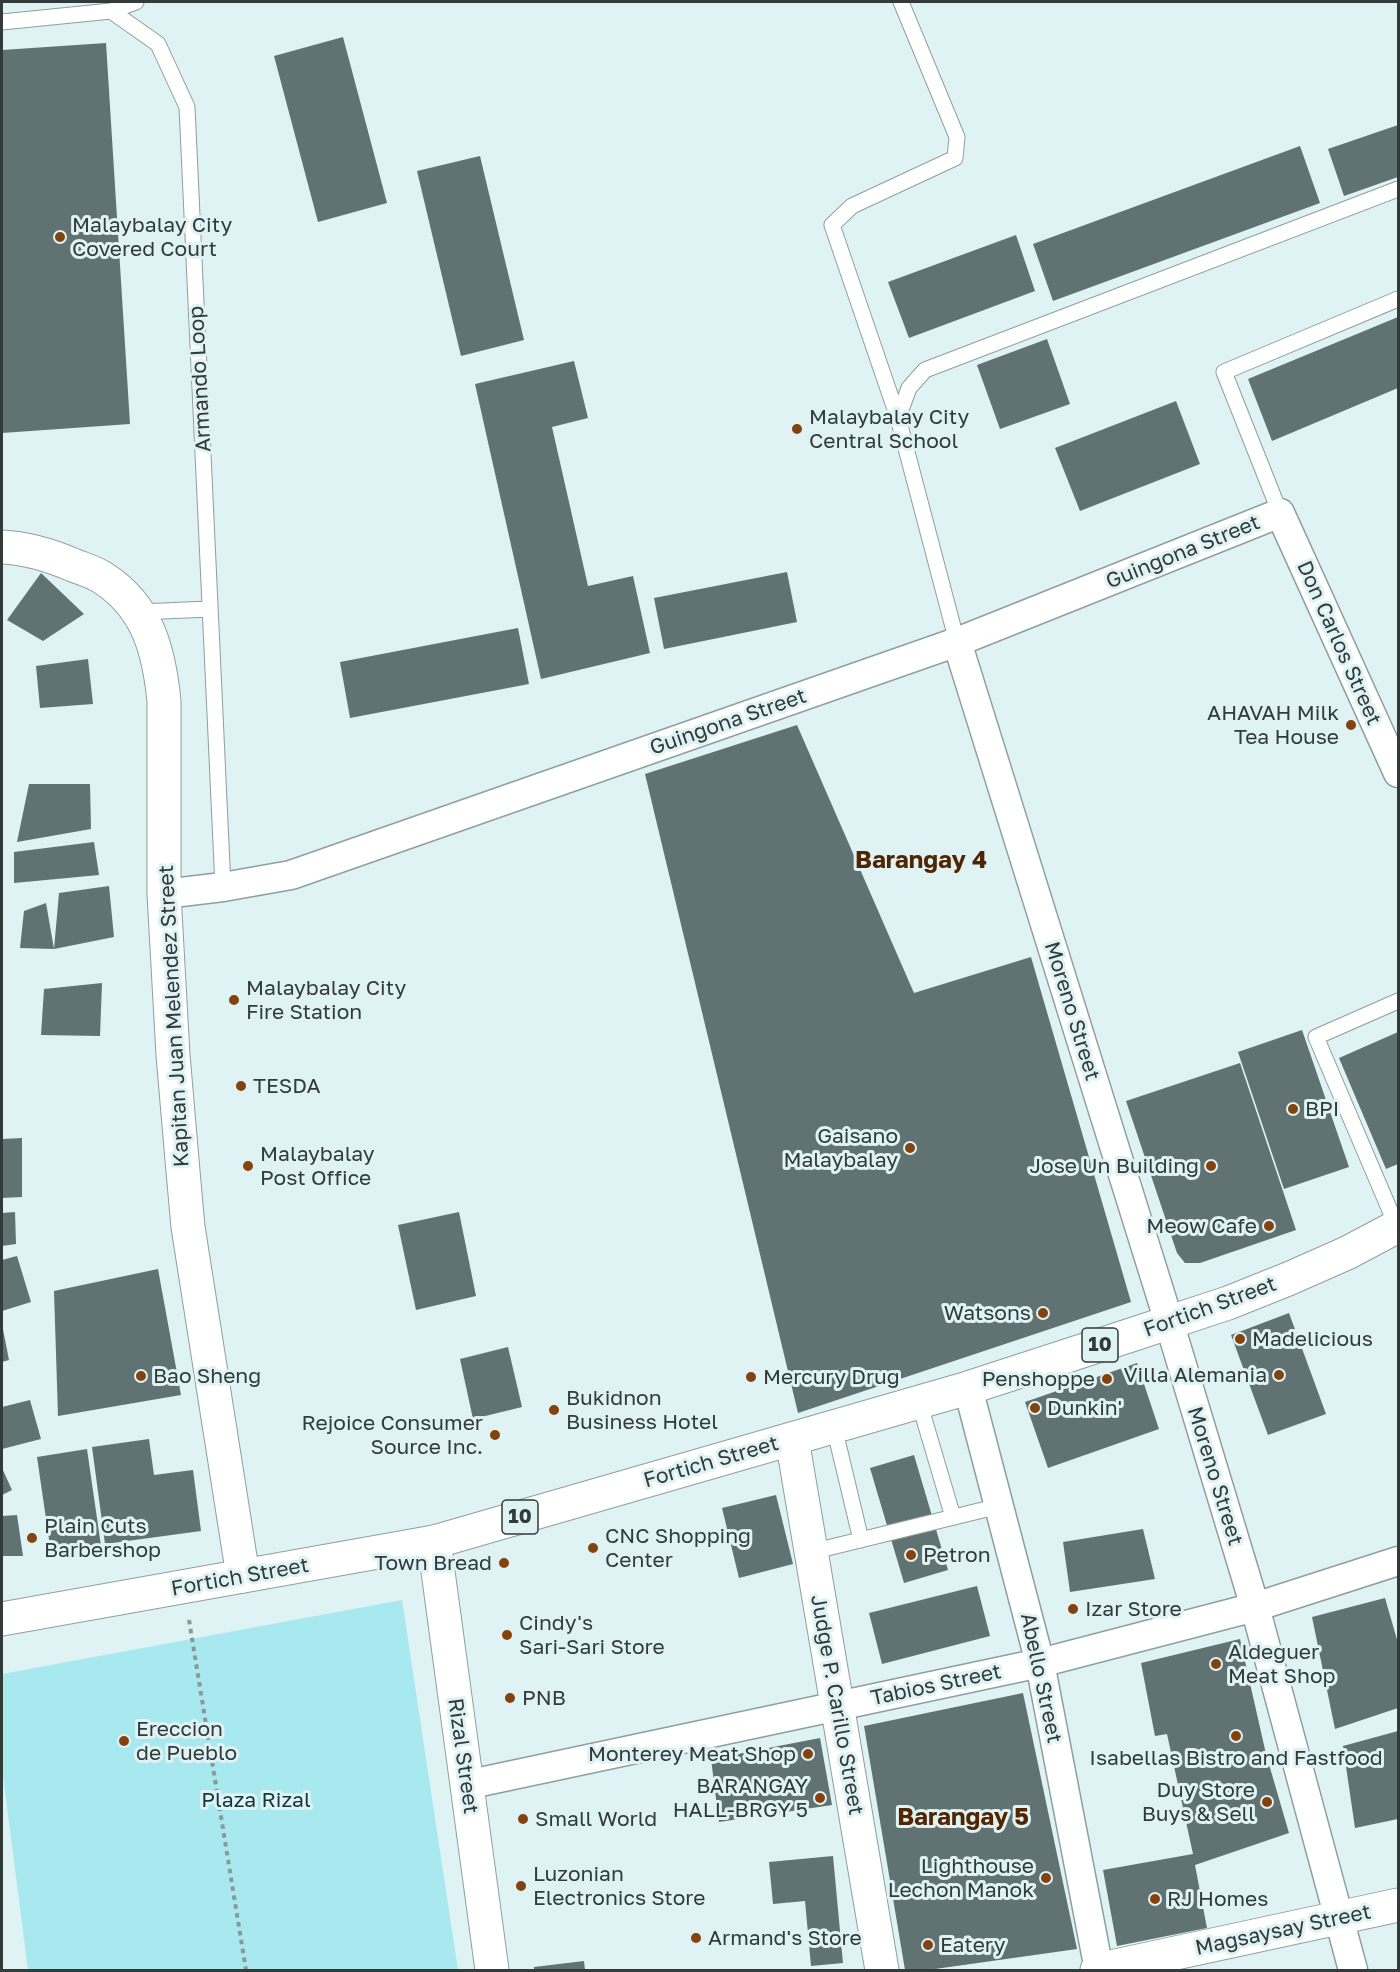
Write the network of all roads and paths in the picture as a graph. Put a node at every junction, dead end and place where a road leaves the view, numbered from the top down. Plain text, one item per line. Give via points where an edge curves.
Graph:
1 (136, 2) edge
2 (901, 2) edge
3 (111, 11) junction
4 (2, 22) edge
5 (1398, 189) edge
6 (1398, 299) edge
7 (898, 418) junction
8 (1280, 513) junction
9 (2, 547) edge
10 (210, 609) junction
11 (139, 612) junction
12 (957, 642) junction
13 (1398, 773) edge
14 (223, 887) junction
15 (164, 894) junction
16 (1398, 1001) edge
17 (1398, 1227) edge
18 (1169, 1322) junction
19 (968, 1388) junction
20 (919, 1402) junction
21 (834, 1427) junction
22 (792, 1439) junction
23 (999, 1506) junction
24 (952, 1517) junction
25 (861, 1540) junction
26 (434, 1542) junction
27 (811, 1552) junction
28 (1398, 1561) edge
29 (243, 1576) junction
30 (184, 1587) junction
31 (1255, 1607) junction
32 (2, 1619) edge
33 (1040, 1663) junction
34 (837, 1706) junction
35 (466, 1785) junction
36 (1398, 1905) edge
37 (1339, 1918) junction
38 (1099, 1970) edge
39 (246, 1971) edge
40 (492, 1971) edge
41 (882, 1971) edge
42 (1353, 1971) edge

1 - 3 lane
2 - 7 lane via 957,137 956,158 852,206 832,225
3 - 4 lane
3 - 10 lane, Armando Loop via 158,44 187,107
5 - 7 lane via 925,370 909,388
6 - 8 lane via 1224,372
7 - 12 lane
8 - 12 street, Guingona Street
8 - 13 street, Don Carlos Street
9 - 11 main road, Kapitan Juan Melendez Street via 58,559 102,577
10 - 11 lane
10 - 14 lane, Armando Loop
11 - 15 main road, Kapitan Juan Melendez Street via 153,642 164,701
12 - 14 street, Guingona Street via 291,875
12 - 18 street, Moreno Street
14 - 15 street, Guingona Street
15 - 29 main road, Kapitan Juan Melendez Street via 173,1055 189,1227
16 - 17 lane via 1316,1037
17 - 18 main road, Fortich Street / 10 via 1288,1279
18 - 19 main road, Fortich Street / 10
18 - 31 street, Moreno Street
19 - 20 main road, Fortich Street / 10
19 - 23 street, Abello Street
20 - 21 main road, Fortich Street / 10
20 - 24 lane
21 - 22 main road, Fortich Street / 10
21 - 25 lane
22 - 26 main road, Fortich Street / 10
22 - 27 main road, Judge P. Carillo Street
23 - 24 lane
23 - 33 street, Abello Street
24 - 25 lane
25 - 27 lane
26 - 29 main road, Fortich Street / 10
26 - 35 main road, Rizal Street
27 - 34 main road, Judge P. Carillo Street
28 - 31 street, Tabios Street
29 - 30 main road, Fortich Street / 10
30 - 32 main road, Fortich Street / 10
30 - 39 path
31 - 33 street, Tabios Street
31 - 37 street, Moreno Street
33 - 34 street, Tabios Street
33 - 38 street, Abello Street
34 - 35 street, Tabios Street
34 - 41 main road, Judge P. Carillo Street
35 - 40 main road, Rizal Street
36 - 37 main road, Magsaysay Street
37 - 38 main road, Magsaysay Street
37 - 42 street, Moreno Street

